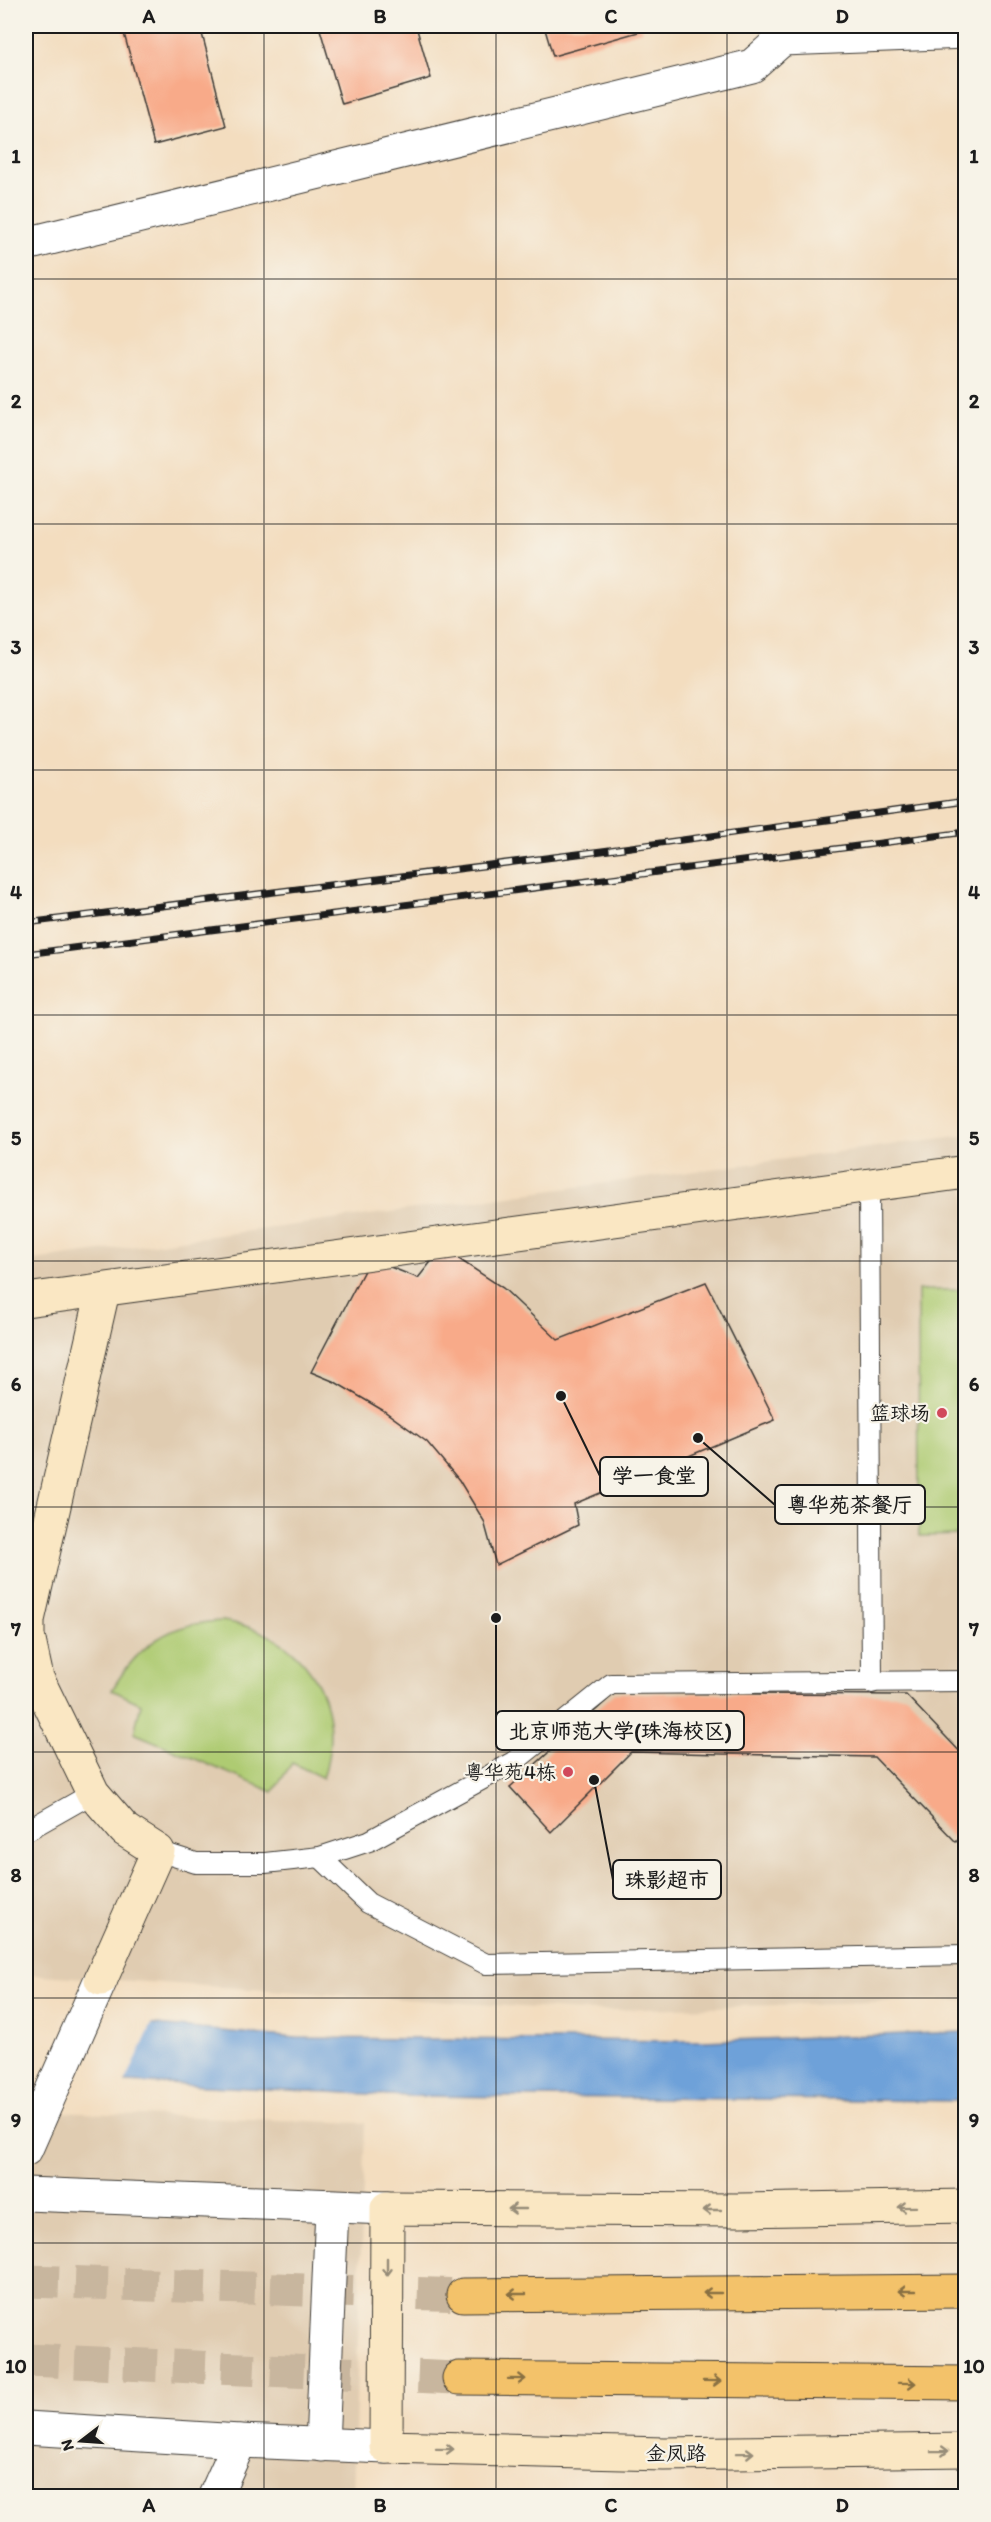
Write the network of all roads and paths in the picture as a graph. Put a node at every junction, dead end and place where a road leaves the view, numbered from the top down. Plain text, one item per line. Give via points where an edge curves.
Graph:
1 (790, 32) edge
2 (966, 32) edge
3 (26, 244) edge
4 (966, 1172) edge
5 (869, 1186) junction
6 (115, 1289) junction
7 (26, 1300) edge
8 (27, 1619) edge
9 (966, 1681) edge
10 (872, 1683) junction
11 (93, 1793) junction
12 (26, 1831) edge
13 (158, 1851) junction
14 (320, 1857) junction
15 (966, 1955) edge
16 (26, 2149) edge
17 (26, 2193) edge
18 (966, 2206) edge
19 (332, 2208) junction
20 (387, 2208) junction
21 (966, 2290) edge
22 (463, 2295) tunnel mouth
23 (459, 2378) tunnel mouth
24 (966, 2383) edge
25 (26, 2428) edge
26 (240, 2441) junction
27 (322, 2445) junction
28 (386, 2447) junction
29 (966, 2450) edge
30 (215, 2496) edge

1 - 2 street
1 - 3 street via 752,66
4 - 5 street
4 - 6 lane
5 - 6 street
5 - 10 lane
6 - 7 street
6 - 8 street
8 - 11 street via 37,1678
9 - 10 lane
10 - 14 lane via 610,1684 514,1762 369,1840
11 - 12 lane
11 - 13 street via 125,1830
13 - 14 lane via 196,1863 265,1863
13 - 16 street
14 - 15 lane via 368,1903 486,1964
17 - 19 street
18 -> 20 street via 740,2210
19 - 20 street
19 - 27 street
20 -> 28 street
21 -> 22 highway
23 -> 24 highway
25 - 26 street
26 - 27 street
26 - 30 street
27 - 28 street
28 -> 29 street, 金凤路 via 664,2454

